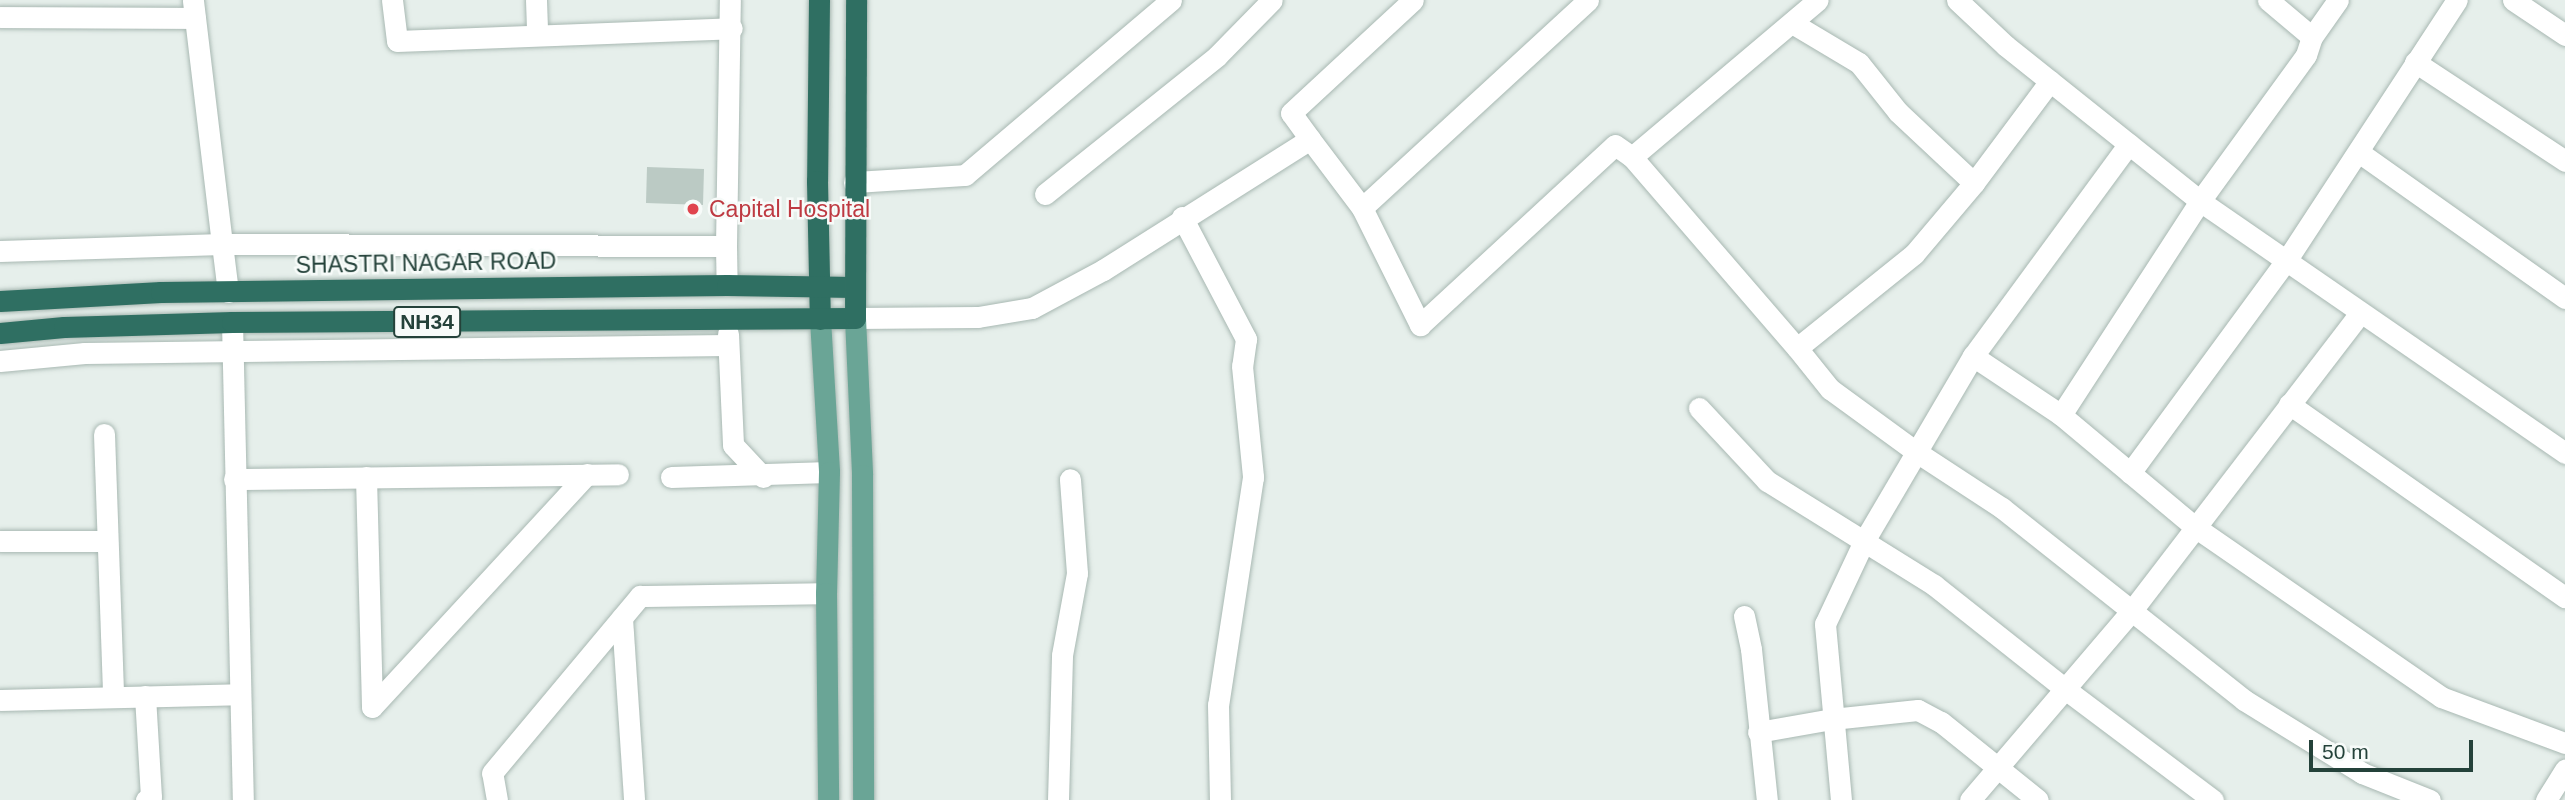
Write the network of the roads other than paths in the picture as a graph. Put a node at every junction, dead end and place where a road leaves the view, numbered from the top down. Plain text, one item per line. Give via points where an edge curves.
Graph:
1 (392, 0) edge
2 (536, 0) edge
3 (730, 0) edge
4 (819, 0) edge
5 (856, 0) edge
6 (1171, 0) edge
7 (1272, 0) edge
8 (1413, 0) edge
9 (1588, 0) edge
10 (1818, 0) edge
11 (1957, 0) edge
12 (2268, 0) edge
13 (2338, 0) edge
14 (2457, 0) edge
15 (2513, 0) edge
16 (194, 9) edge
17 (0, 17) edge
18 (1792, 23) junction
19 (732, 28) junction
20 (537, 35) junction
21 (2565, 35) edge
22 (2312, 37) junction
23 (2415, 62) junction
24 (2050, 81) junction
25 (1310, 139) junction
26 (2129, 144) junction
27 (2360, 153) junction
28 (1632, 157) junction
29 (2565, 161) edge
30 (854, 182) junction
31 (1974, 183) junction
32 (1045, 194) dead end
33 (2200, 201) junction
34 (1362, 208) junction
35 (1182, 217) junction
36 (222, 244) junction
37 (726, 246) junction
38 (0, 251) edge
39 (2286, 261) junction
40 (727, 285) junction
41 (820, 287) junction
42 (854, 287) junction
43 (228, 292) junction
44 (2565, 298) edge
45 (0, 300) edge
46 (2360, 313) junction
47 (855, 318) junction
48 (820, 319) junction
49 (727, 321) junction
50 (232, 322) junction
51 (0, 333) edge
52 (728, 345) junction
53 (1797, 348) junction
54 (232, 352) junction
55 (1973, 356) junction
56 (0, 360) edge
57 (2289, 404) junction
58 (1699, 408) dead end
59 (2062, 415) junction
60 (104, 434) dead end
61 (1915, 451) junction
62 (2565, 453) edge
63 (829, 472) junction
64 (2130, 473) junction
65 (587, 474) junction
66 (618, 474) dead end
67 (366, 477) junction
68 (671, 477) dead end
69 (763, 477) junction
70 (234, 479) junction
71 (1070, 479) dead end
72 (2195, 527) junction
73 (0, 541) edge
74 (107, 541) junction
75 (1864, 541) junction
76 (826, 593) junction
77 (2565, 597) edge
78 (2133, 609) junction
79 (1744, 616) dead end
80 (622, 618) junction
81 (2065, 689) junction
82 (239, 694) junction
83 (145, 696) junction
84 (113, 697) junction
85 (0, 700) edge
86 (1832, 719) junction
87 (1758, 732) junction
88 (2565, 743) edge
89 (1998, 768) junction
90 (2565, 769) edge
91 (146, 800) edge
92 (243, 800) edge
93 (497, 800) edge
94 (634, 800) edge
95 (828, 800) edge
96 (863, 800) edge
97 (1058, 800) edge
98 (1220, 800) edge
99 (1767, 800) edge
100 (1841, 800) edge
101 (1970, 800) edge
102 (2038, 800) edge
103 (2213, 800) edge
104 (2430, 800) edge
105 (2546, 800) edge

1 - 20 street via 397,41
2 - 20 street
3 - 19 street
4 - 41 highway
5 - 30 highway
6 - 30 street via 965,175
7 - 32 street via 1217,56
8 - 25 street via 1291,113
9 - 34 street
10 - 18 street
11 - 24 street
12 - 22 street
13 - 22 street
14 - 23 street
15 - 21 street
16 - 17 street
16 - 36 street
18 - 28 street
18 - 31 street via 1859,63 1898,112
19 - 20 street
19 - 37 street
22 - 33 street via 2305,55
23 - 27 street
23 - 29 street
24 - 26 street
24 - 31 street
25 - 34 street
25 - 35 street
26 - 33 street
26 - 55 street
27 - 39 street
27 - 44 street
28 - 34 street via 1615,145 1420,325
28 - 53 street
30 - 42 highway
31 - 53 street via 1914,254
33 - 39 street
33 - 59 street
35 - 47 street via 1103,270 1032,308 978,317
35 - 98 street via 1246,339 1242,366 1254,477 1218,705
36 - 37 street
36 - 38 street
36 - 43 street
37 - 40 street
39 - 46 street
39 - 64 street
40 - 41 highway, SHASTRI NAGAR ROAD / NH34
40 - 43 highway, SHASTRI NAGAR ROAD / NH34
40 - 49 highway
41 - 42 highway, SHASTRI NAGAR ROAD / NH34
41 - 48 highway
42 - 47 highway
43 - 45 highway, SHASTRI NAGAR ROAD / NH34
46 - 57 street
46 - 62 street
47 - 48 highway, NH34
47 - 96 main road via 862,475
48 - 49 highway, NH34
48 - 63 main road
49 - 50 highway, NH34
49 - 52 street
50 - 51 highway, NH34
50 - 54 street
52 - 54 street
52 - 69 street via 733,445
53 - 61 street via 1830,389
54 - 56 street via 85,353
54 - 70 street
55 - 59 street
55 - 61 street
57 - 72 street
57 - 77 street
58 - 75 street via 1767,481
59 - 64 street
60 - 74 street
61 - 75 street
61 - 78 street via 2002,508
63 - 69 street
63 - 76 main road
64 - 72 street
65 - 66 street
65 - 67 street
65 - 67 street via 372,707
67 - 70 street
68 - 69 street
70 - 82 street
71 - 97 street via 1077,573 1062,655
72 - 78 street
72 - 88 street via 2441,697
73 - 74 street
74 - 84 street
75 - 81 street via 1934,585
75 - 86 street via 1825,624
76 - 80 street via 640,596
76 - 95 main road
78 - 81 street
78 - 104 street via 2245,700 2362,773
79 - 87 street
80 - 93 street via 492,773
80 - 94 street
81 - 89 street
81 - 103 street
82 - 83 street
82 - 92 street
83 - 84 street
83 - 91 street via 151,797
84 - 85 street
86 - 87 street
86 - 89 street via 1918,710 1941,722
86 - 100 street
87 - 99 street
89 - 101 street
89 - 102 street
90 - 105 street

